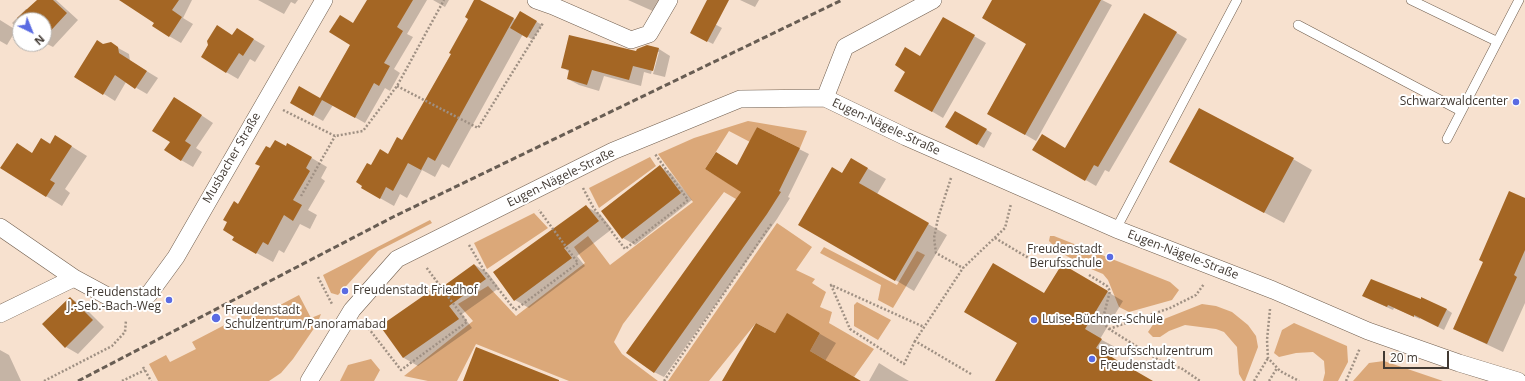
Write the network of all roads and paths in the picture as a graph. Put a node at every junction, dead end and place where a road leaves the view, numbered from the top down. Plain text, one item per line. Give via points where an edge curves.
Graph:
1 (324, 0) edge
2 (444, 0) edge
3 (536, 0) edge
4 (669, 0) edge
5 (933, 0) edge
6 (1237, 0) edge
7 (1411, 0) edge
8 (1519, 0) edge
9 (553, 6) junction
10 (1298, 25) dead end
11 (1496, 41) junction
12 (396, 86) junction
13 (825, 98) junction
14 (266, 102) junction
15 (1461, 112) junction
16 (335, 136) junction
17 (646, 138) junction
18 (1447, 139) dead end
19 (957, 160) junction
20 (574, 171) junction
21 (1016, 187) junction
22 (527, 194) junction
23 (301, 196) dead end
24 (772, 223) dead end
25 (0, 227) edge
26 (458, 229) junction
27 (1116, 229) junction
28 (995, 238) junction
29 (414, 250) junction
30 (1042, 266) dead end
31 (963, 268) junction
32 (1215, 268) junction
33 (1089, 275) dead end
34 (318, 277) dead end
35 (74, 278) junction
36 (1273, 290) junction
37 (127, 301) junction
38 (353, 308) junction
39 (0, 314) edge
40 (343, 324) junction
41 (924, 328) junction
42 (1109, 329) junction
43 (1368, 331) junction
44 (915, 341) junction
45 (1268, 358) junction
46 (1277, 368) junction
47 (971, 374) dead end
48 (44, 381) edge
49 (122, 381) edge
50 (151, 381) edge
51 (309, 381) edge
52 (664, 381) edge
53 (1200, 381) edge
54 (1254, 381) edge
55 (1269, 381) edge
56 (1299, 381) edge
57 (1346, 381) edge
58 (1518, 381) edge

1 - 14 street, Musbacher Straße
2 - 12 path
3 - 9 street
4 - 9 street via 649,34 631,40
5 - 13 street via 845,47
6 - 27 lane
7 - 11 lane
8 - 11 lane
9 - 12 path via 478,128
10 - 15 lane
11 - 15 lane
12 - 16 path via 363,131
13 - 17 street, Eugen-Nägele-Straße via 740,99
13 - 19 street, Eugen-Nägele-Straße
14 - 16 path
14 - 37 street, Musbacher Straße via 150,294
15 - 18 lane
16 - 23 path
17 - 20 street, Eugen-Nägele-Straße
17 - 20 path via 655,155 688,200 625,249 593,207
19 - 21 street, Eugen-Nägele-Straße
19 - 31 path via 941,205 934,238 936,253
20 - 22 street, Eugen-Nägele-Straße
21 - 27 street, Eugen-Nägele-Straße
21 - 28 path via 1005,228
22 - 26 street, Eugen-Nägele-Straße
22 - 26 path via 578,263 515,310 485,272
24 - 52 path
25 - 35 street
26 - 29 street, Eugen-Nägele-Straße
27 - 32 street, Eugen-Nägele-Straße
28 - 30 path
28 - 31 path
29 - 38 street, Eugen-Nägele-Straße via 398,259
29 - 38 path via 467,322 401,370
31 - 41 path
32 - 36 street, Eugen-Nägele-Straße
32 - 42 path via 1196,295 1170,308
33 - 42 path via 1107,286 1110,292 1102,322
34 - 40 path
35 - 37 street via 111,298
35 - 39 street
36 - 43 street, Eugen-Nägele-Straße
36 - 45 path via 1267,340
37 - 48 path via 125,332 112,346
38 - 40 street, Eugen-Nägele-Straße
40 - 51 street, Eugen-Nägele-Straße
41 - 44 path
41 - 44 path via 831,285 850,329 904,364
42 - 53 path via 1165,364 1180,368
43 - 57 path
43 - 58 street, Eugen-Nägele-Straße
44 - 47 path
45 - 46 path
45 - 54 path
46 - 55 path
46 - 56 path
49 - 50 path via 144,368

